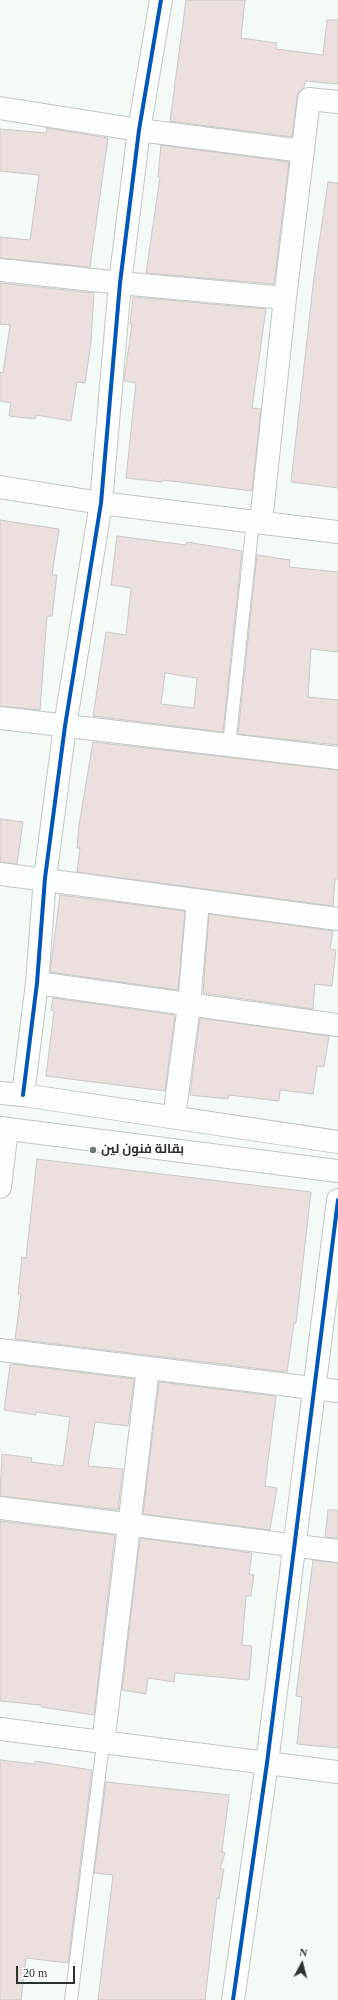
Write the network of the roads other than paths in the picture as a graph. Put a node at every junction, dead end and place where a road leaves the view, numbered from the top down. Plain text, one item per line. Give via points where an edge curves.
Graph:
1 (161, 0) edge
2 (338, 102) edge
3 (0, 108) edge
4 (139, 130) junction
5 (303, 151) junction
6 (0, 270) edge
7 (120, 283) junction
8 (285, 298) junction
9 (0, 487) edge
10 (101, 502) junction
11 (257, 522) junction
12 (338, 532) edge
13 (0, 718) edge
14 (65, 726) junction
15 (229, 746) junction
16 (338, 758) edge
17 (0, 874) edge
18 (45, 878) junction
19 (198, 901) junction
20 (338, 919) edge
21 (37, 983) junction
22 (188, 1004) junction
23 (338, 1025) edge
24 (0, 1093) edge
25 (23, 1095) junction
26 (174, 1117) junction
27 (3, 1128) edge
28 (338, 1142) edge
29 (338, 1147) edge
30 (279, 1163) junction
31 (338, 1170) edge
32 (0, 1187) edge
33 (338, 1200) edge
34 (0, 1350) edge
35 (148, 1368) junction
36 (314, 1388) junction
37 (338, 1391) edge
38 (0, 1508) edge
39 (130, 1525) junction
40 (293, 1547) junction
41 (338, 1551) edge
42 (0, 1729) edge
43 (103, 1744) junction
44 (267, 1763) junction
45 (338, 1772) edge
46 (71, 2000) edge
47 (233, 2000) edge

1 - 4 street
2 - 5 street via 310,99
3 - 4 street
4 - 5 street
4 - 7 street
5 - 8 street
6 - 7 street
7 - 8 street
7 - 10 street
8 - 11 street
9 - 10 street
10 - 11 street
10 - 14 street
11 - 12 street
11 - 15 lane
13 - 14 street
14 - 15 street
14 - 18 street
15 - 16 street
17 - 18 street
18 - 19 street
18 - 21 street
19 - 20 street
19 - 22 street
21 - 22 street
21 - 25 street
22 - 23 street
22 - 26 street
24 - 25 street
25 - 26 street
26 - 28 street
27 - 30 street
27 - 32 street
29 - 30 street via 325,1159 306,1163
30 - 31 street
33 - 36 street
34 - 35 street
35 - 36 street
35 - 39 street
36 - 37 street
36 - 40 street
38 - 39 street
39 - 40 street
39 - 43 street
40 - 41 street
40 - 44 street
42 - 43 street
43 - 44 street
43 - 46 lane
44 - 45 street
44 - 47 street

